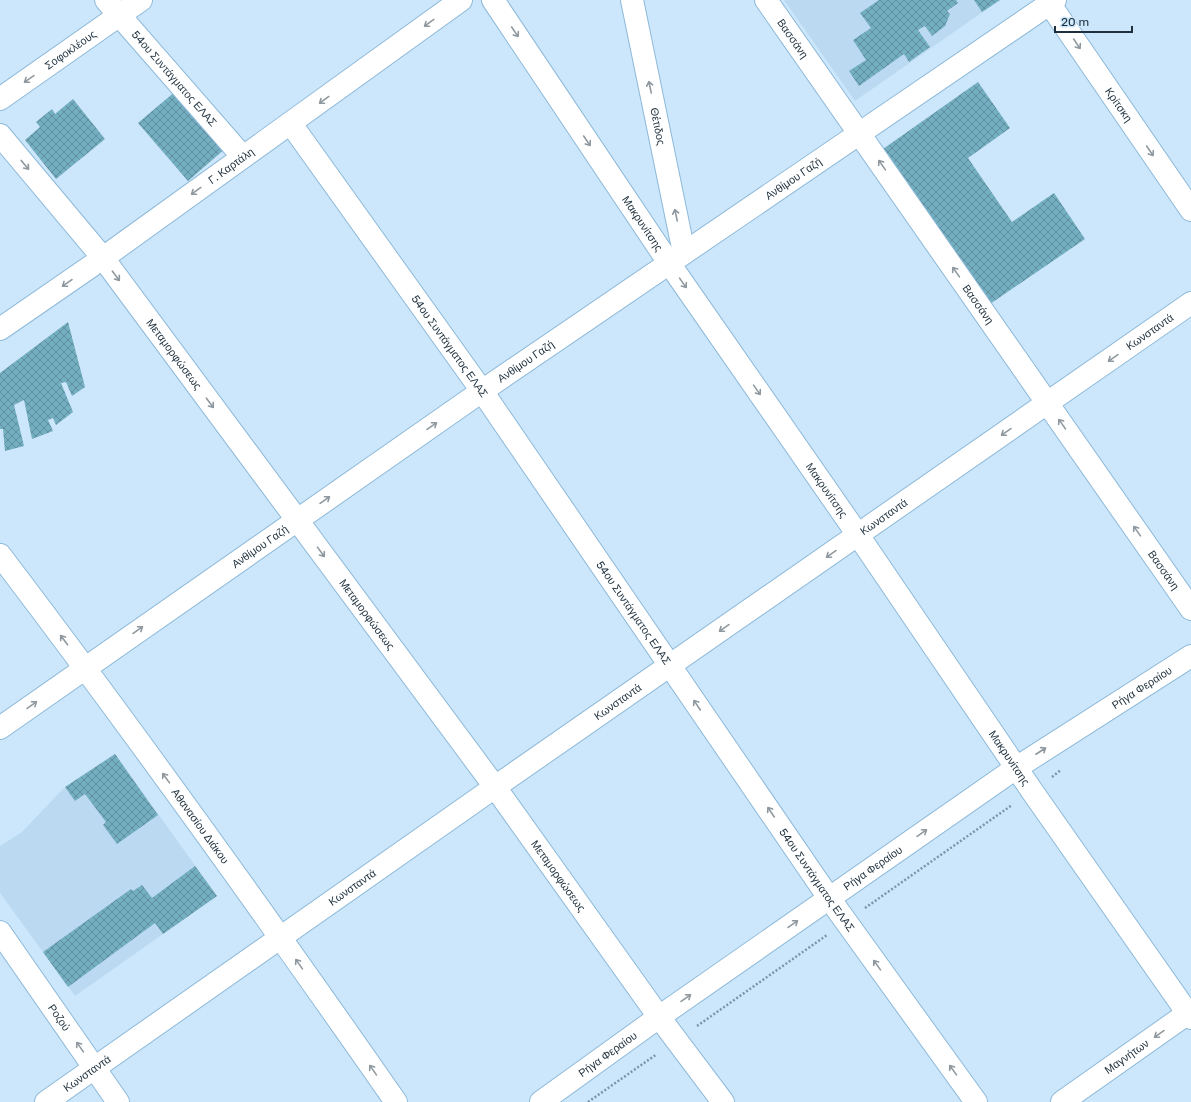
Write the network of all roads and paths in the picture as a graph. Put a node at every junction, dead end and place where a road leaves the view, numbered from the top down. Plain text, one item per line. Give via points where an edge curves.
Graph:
1 (141, 0) edge
2 (461, 0) edge
3 (493, 0) edge
4 (632, 0) edge
5 (766, 0) edge
6 (1050, 1) edge
7 (113, 8) edge
8 (0, 99) edge
9 (291, 124) junction
10 (859, 133) junction
11 (0, 134) edge
12 (244, 157) junction
13 (1191, 210) edge
14 (103, 258) junction
15 (676, 258) junction
16 (1191, 303) edge
17 (0, 329) edge
18 (482, 391) junction
19 (1047, 403) junction
20 (297, 519) junction
21 (858, 535) junction
22 (0, 555) edge
23 (1191, 609) edge
24 (1191, 656) edge
25 (670, 665) junction
26 (85, 668) junction
27 (0, 728) edge
28 (1016, 768) junction
29 (1063, 769) dead end
30 (494, 788) junction
31 (1032, 791) junction
32 (829, 898) junction
33 (845, 922) junction
34 (0, 932) edge
35 (281, 937) junction
36 (1190, 1014) edge
37 (659, 1017) junction
38 (677, 1040) junction
39 (95, 1068) junction
40 (46, 1102) edge
41 (118, 1102) edge
42 (396, 1102) edge
43 (540, 1102) edge
44 (588, 1102) edge
45 (723, 1102) edge
46 (976, 1102) edge
47 (1062, 1102) edge

1 - 7 street, Σοφοκλέους
2 -> 9 street, Γ. Καρτάλη
3 -> 15 street, Μακρυνίτσης
15 -> 4 street, Θέτιδος
5 - 10 street, Βασσάνη
6 - 10 street, Ανθίμου Γαζή
6 -> 13 street, Κρίτσκη
7 -> 8 street, Σοφοκλέους
7 - 12 street, 54ου Συντάγματος ΕΛΑΣ
9 - 12 street, Γ. Καρτάλη
9 - 18 street, 54ου Συντάγματος ΕΛΑΣ
10 - 15 street, Ανθίμου Γαζή
19 -> 10 street, Βασσάνη
11 -> 14 street, Μεταμορφώσεως
12 -> 14 street, Γ. Καρτάλη
14 -> 17 street, Γ. Καρτάλη
14 -> 20 street, Μεταμορφώσεως
15 - 18 street, Ανθίμου Γαζή
15 -> 21 street, Μακρυνίτσης
16 -> 19 street, Κωνσταντά
20 -> 18 street, Ανθίμου Γαζή
18 - 25 street, 54ου Συντάγματος ΕΛΑΣ
19 -> 21 street, Κωνσταντά
23 -> 19 street, Βασσάνη
26 -> 20 street, Ανθίμου Γαζή
20 -> 30 street, Μεταμορφώσεως
21 -> 25 street, Κωνσταντά
21 - 28 street, Μακρυνίτσης
26 -> 22 street, Αθανασίου Διάκου
28 -> 24 street, Ρήγα Φεραίου
25 - 30 street, Κωνσταντά
32 -> 25 street, 54ου Συντάγματος ΕΛΑΣ
27 -> 26 street, Ανθίμου Γαζή
35 -> 26 street, Αθανασίου Διάκου
28 - 31 street, Μακρυνίτσης
32 -> 28 street, Ρήγα Φεραίου
29 - 31 path
30 - 35 street, Κωνσταντά
30 - 37 street, Μεταμορφώσεως
31 - 33 path
31 - 36 street, Μακρυνίτσης
32 - 33 street, 54ου Συντάγματος ΕΛΑΣ
37 -> 32 street, Ρήγα Φεραίου
33 - 38 path
46 -> 33 street, 54ου Συντάγματος ΕΛΑΣ
39 -> 34 street, Ροζού
35 - 39 street, Κωνσταντά
42 -> 35 street, Αθανασίου Διάκου
36 -> 47 street, Μαγνήτων
37 - 38 street, Μεταμορφώσεως
37 - 43 street, Ρήγα Φεραίου
38 - 44 path
38 - 45 street, Μεταμορφώσεως
39 - 40 street, Κωνσταντά
39 - 41 street, Ροζού

